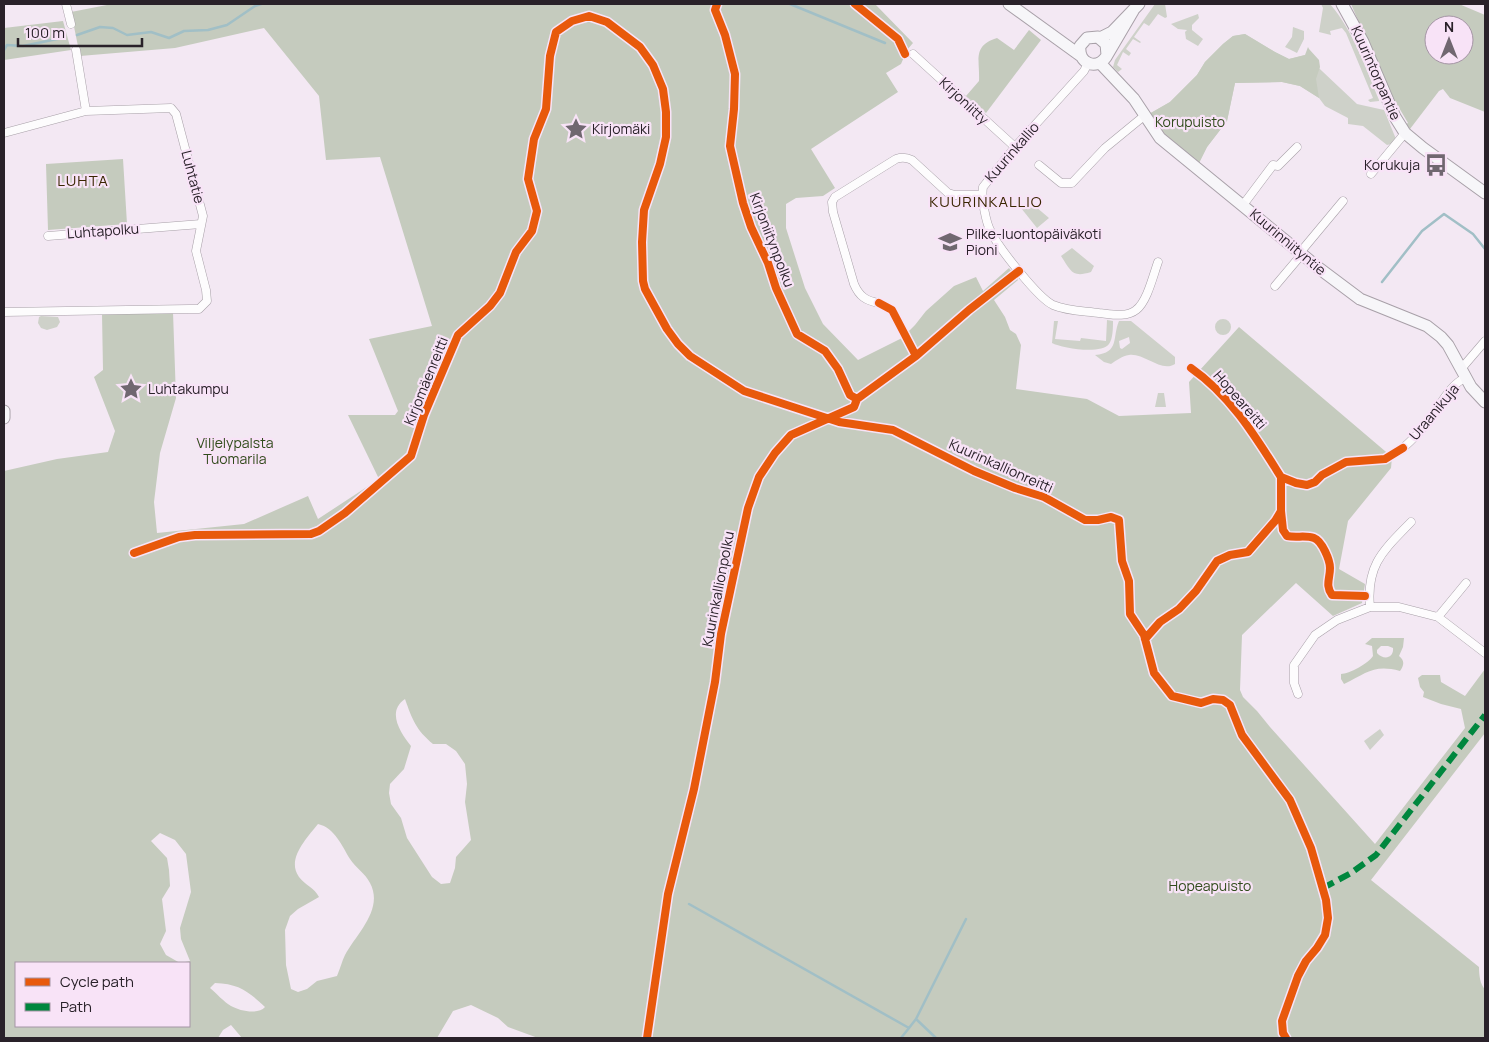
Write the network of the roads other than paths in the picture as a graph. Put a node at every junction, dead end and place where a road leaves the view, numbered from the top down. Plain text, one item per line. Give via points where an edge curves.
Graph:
1 (66, 4) edge
2 (1009, 4) edge
3 (1342, 4) edge
4 (1136, 7) edge
5 (71, 24) dead end
6 (1043, 30) junction
7 (1100, 38) junction
8 (1083, 42) junction
9 (76, 50) dead end
10 (913, 54) dead end
11 (1103, 59) junction
12 (1084, 60) junction
13 (86, 111) junction
14 (1144, 116) junction
15 (4, 133) edge
16 (1405, 133) junction
17 (1015, 147) junction
18 (1297, 147) dead end
19 (1039, 165) dead end
20 (1371, 174) dead end
21 (1485, 193) edge
22 (982, 195) junction
23 (1343, 201) dead end
24 (1243, 205) junction
25 (201, 224) junction
26 (48, 236) dead end
27 (1302, 254) junction
28 (1158, 262) dead end
29 (1275, 286) dead end
30 (879, 303) dead end
31 (4, 312) edge
32 (1485, 340) edge
33 (1463, 373) junction
34 (1485, 402) edge
35 (4, 411) edge
36 (4, 418) edge
37 (1403, 448) dead end
38 (1411, 522) dead end
39 (1466, 582) dead end
40 (1370, 607) junction
41 (1438, 617) junction
42 (1485, 653) edge
43 (1298, 694) dead end

1 - 5 street
2 - 6 street
3 - 16 street, Kuurintorpantie
4 - 7 street via 1112,32
4 - 11 street
6 - 8 street
6 - 12 street
7 - 8 street via 1092,37
7 - 11 street via 1106,44
8 - 12 street via 1080,49
9 - 13 street
10 - 17 street, Kirjoniitty
11 - 12 street via 1095,64
11 - 14 street, Kuurinniityntie
12 - 17 street, Kuurinkallio via 1084,71
13 - 15 street, Luhtatie
13 - 25 street, Luhtatie via 171,108 176,114 203,216
14 - 19 street via 1105,148 1072,183 1062,183
14 - 24 street, Kuurinniityntie via 1160,138
16 - 20 street
16 - 21 street, Kuurintorpantie
17 - 22 street, Kuurinkallio via 986,182
18 - 24 street via 1278,166 1273,165
22 - 28 street, Kuurinkallio via 990,232 1019,271 1052,305 1117,315 1131,314 1143,304
22 - 30 street via 948,193 912,160 902,157 835,197 833,212 857,292 862,298
23 - 27 street
24 - 27 street, Kuurinniityntie
25 - 26 street, Luhtapolku
25 - 31 street, Luhtatie via 196,251 206,290 204,306
27 - 29 street
27 - 33 street, Kuurinniityntie via 1360,299 1432,330 1448,345
32 - 33 street, Uraanikuja
33 - 34 street, Kuurinniityntie
33 - 37 street, Uraanikuja via 1418,435
35 - 36 street
38 - 40 street via 1377,561 1369,588
39 - 41 street
40 - 41 street via 1399,607
40 - 43 street via 1337,620 1315,636 1294,665
41 - 42 street

